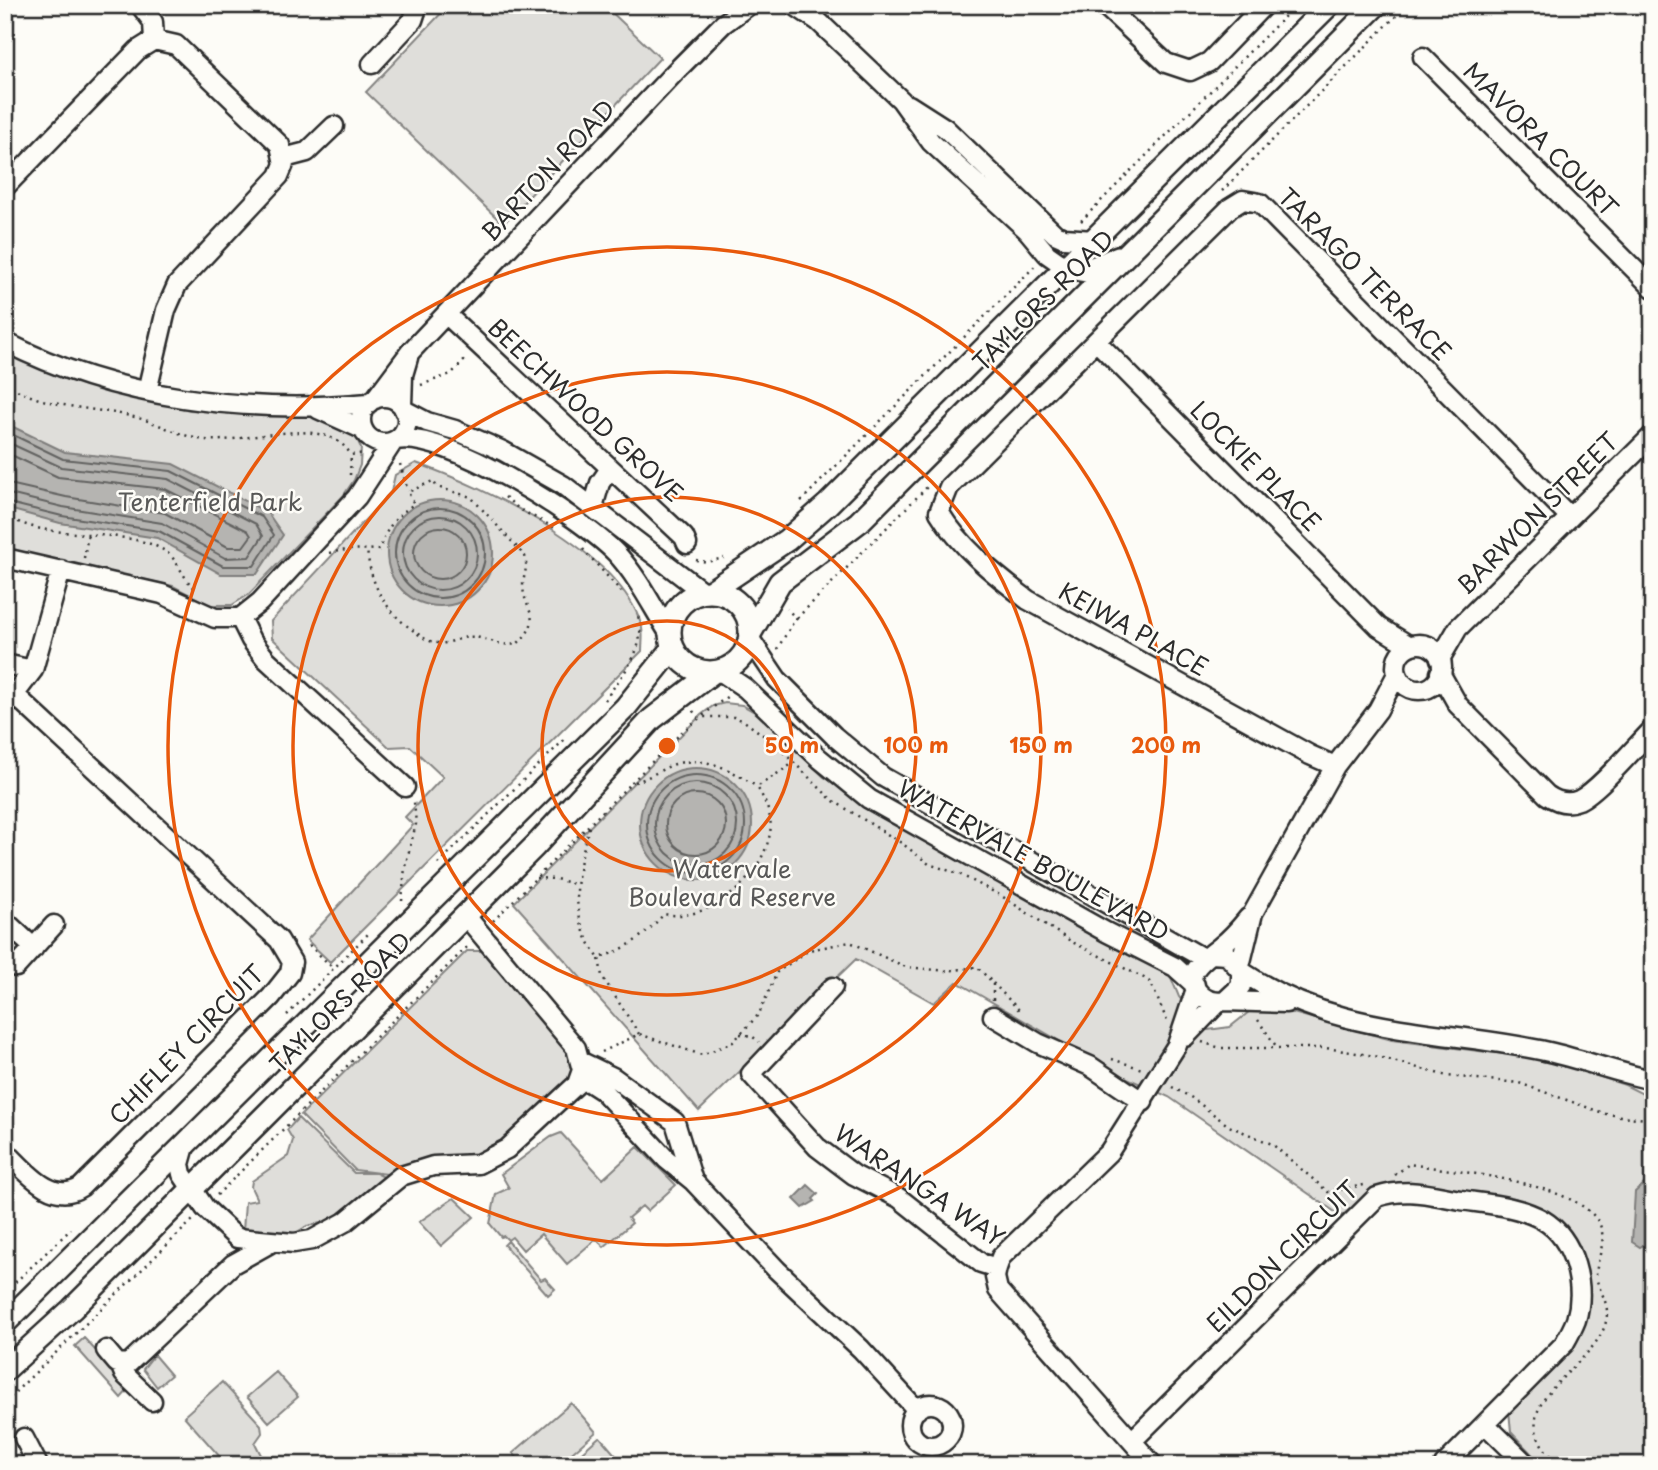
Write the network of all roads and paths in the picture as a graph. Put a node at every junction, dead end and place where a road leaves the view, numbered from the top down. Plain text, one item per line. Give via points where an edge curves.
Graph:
1 (139, 5) edge
2 (418, 5) edge
3 (736, 5) edge
4 (750, 5) edge
5 (794, 5) edge
6 (807, 5) edge
7 (1104, 5) edge
8 (1264, 5) edge
9 (1296, 5) edge
10 (1329, 5) edge
11 (1376, 5) edge
12 (818, 21) junction
13 (723, 24) junction
14 (155, 40) junction
15 (1423, 57) dead end
16 (372, 64) dead end
17 (901, 100) junction
18 (334, 126) dead end
19 (284, 158) junction
20 (5, 187) edge
21 (1063, 239) junction
22 (1094, 240) junction
23 (1138, 245) junction
24 (1047, 254) junction
25 (1067, 268) junction
26 (1653, 288) edge
27 (447, 315) junction
28 (1096, 341) junction
29 (5, 342) edge
30 (479, 345) junction
31 (411, 351) junction
32 (5, 383) edge
33 (403, 386) junction
34 (147, 391) junction
35 (372, 401) junction
36 (318, 408) junction
37 (403, 408) junction
38 (363, 431) junction
39 (1653, 435) edge
40 (389, 450) junction
41 (404, 457) dead end
42 (609, 470) junction
43 (408, 492) junction
44 (502, 494) dead end
45 (941, 502) joint
46 (593, 507) junction
47 (794, 508) dead end
48 (5, 517) edge
49 (1570, 517) junction
50 (561, 531) dead end
51 (88, 534) junction
52 (577, 541) dead end
53 (687, 544) dead end
54 (367, 549) junction
55 (329, 553) dead end
56 (733, 555) dead end
57 (5, 558) edge
58 (61, 570) junction
59 (676, 573) junction
60 (81, 575) junction
61 (707, 591) junction
62 (205, 594) dead end
63 (628, 601) dead end
64 (640, 607) junction
65 (240, 618) junction
66 (1458, 628) junction
67 (750, 636) junction
68 (671, 641) junction
69 (1407, 656) junction
70 (5, 664) edge
71 (1440, 666) junction
72 (33, 670) junction
73 (716, 672) junction
74 (1419, 689) junction
75 (10, 701) edge
76 (602, 703) dead end
77 (1458, 705) junction
78 (1378, 710) junction
79 (698, 717) dead end
80 (1653, 729) edge
81 (570, 735) dead end
82 (795, 762) junction
83 (1335, 766) junction
84 (631, 782) dead end
85 (405, 787) joint
86 (757, 787) junction
87 (590, 824) dead end
88 (431, 872) dead end
89 (536, 878) dead end
90 (577, 885) junction
91 (412, 891) dead end
92 (1253, 913) junction
93 (465, 915) junction
94 (5, 921) edge
95 (54, 925) dead end
96 (373, 930) dead end
97 (399, 933) junction
98 (309, 944) dead end
99 (34, 948) junction
100 (1207, 956) junction
101 (599, 958) junction
102 (16, 967) dead end
103 (333, 968) junction
104 (1241, 969) junction
105 (993, 983) junction
106 (1195, 987) junction
107 (832, 988) dead end
108 (1256, 1000) junction
109 (1222, 1001) junction
110 (1300, 1004) junction
111 (1021, 1012) dead end
112 (993, 1016) joint
113 (281, 1020) dead end
114 (1213, 1033) dead end
115 (639, 1034) junction
116 (1182, 1038) junction
117 (1206, 1044) junction
118 (1276, 1046) junction
119 (579, 1055) junction
120 (1106, 1058) dead end
121 (1157, 1079) junction
122 (1653, 1080) edge
123 (579, 1081) junction
124 (1143, 1102) junction
125 (1653, 1120) edge
126 (185, 1146) junction
127 (5, 1152) edge
128 (693, 1181) junction
129 (1368, 1184) dead end
130 (191, 1190) junction
131 (1398, 1190) junction
132 (76, 1224) dead end
133 (272, 1243) junction
134 (997, 1268) junction
135 (5, 1292) edge
136 (5, 1323) edge
137 (106, 1350) dead end
138 (5, 1370) edge
139 (916, 1410) dead end
140 (1485, 1424) junction
141 (24, 1438) dead end
142 (1132, 1441) junction
143 (38, 1465) edge
144 (1153, 1465) edge
145 (1444, 1465) edge
146 (1527, 1465) edge
147 (1570, 1465) edge

1 - 14 street via 153,22
2 - 16 street via 413,20
3 - 13 street, BARTON ROAD
4 - 13 street, BARTON ROAD
5 - 12 street
6 - 12 street
7 - 8 street via 1166,63 1184,71 1200,69 1209,62
9 - 21 path
10 - 22 main road, TAYLORS ROAD
11 - 23 main road, TAYLORS ROAD
12 - 17 street
13 - 27 street, BARTON ROAD
14 - 19 street via 170,42 183,51 275,139
14 - 20 street via 138,50
15 - 26 street, MAVORA COURT
17 - 21 street via 945,128 1027,211
17 - 24 street via 931,142
18 - 19 street via 307,152
19 - 34 street via 273,183 177,285 166,310
21 - 22 street
22 - 25 main road, TAYLORS ROAD
23 - 25 main road via 1095,269
23 - 67 main road, TAYLORS ROAD via 859,522 780,582
24 - 25 street
24 - 47 path
25 - 61 main road, TAYLORS ROAD via 805,525
27 - 30 street, BEECHWOOD GROVE
27 - 31 street, BARTON ROAD
28 - 45 street, TARAGO TERRACE via 949,488
28 - 49 street, TARAGO TERRACE via 1230,208 1243,201 1260,204
28 - 69 street, LOCKIE PLACE
29 - 34 street via 74,372
30 - 33 path via 443,379
30 - 42 street, BEECHWOOD GROVE
31 - 33 street
31 - 35 street, BARTON ROAD
32 - 40 path via 40,401 137,418 201,439 321,435 341,441 351,455
33 - 37 street
34 - 36 street via 220,402
35 - 36 street
35 - 37 street via 390,398
35 - 38 street via 361,415
36 - 38 street
37 - 40 street via 407,423
37 - 46 street via 503,451
38 - 40 street
38 - 40 street
39 - 49 street, BARWON STREET
40 - 41 path
40 - 43 path
40 - 64 street via 428,441 548,501 616,554
40 - 65 street via 357,497
42 - 46 street
42 - 53 street, BEECHWOOD GROVE via 623,478
43 - 54 path via 414,504 389,526 380,550
43 - 54 path via 433,481 437,487 471,497 525,556 523,584 533,616 526,636 510,645 475,637 442,644 421,636 390,613 370,574
44 - 50 path via 525,513
45 - 83 street, KEIWA PLACE via 939,512 948,526 1028,600
46 - 59 street
48 - 51 path via 41,529
49 - 66 street, BARWON STREET
51 - 60 path
51 - 62 path via 166,551 186,581
52 - 63 path
54 - 55 path
56 - 59 path via 707,562 690,560
57 - 58 street
58 - 60 street
58 - 72 street
59 - 61 street
60 - 65 street via 162,594 215,618
61 - 67 main road via 724,593 743,608
61 - 68 main road via 692,596 675,611
64 - 68 street
64 - 76 path via 636,654
65 - 85 street via 266,659
66 - 69 street, BARWON STREET
66 - 71 street, BARWON STREET
67 - 73 main road via 737,663
67 - 100 street, WATERVALE BOULEVARD via 777,679 883,777
68 - 73 main road via 689,667
68 - 97 main road, TAYLORS ROAD via 625,708
69 - 71 street
69 - 74 street
69 - 78 street
70 - 72 street
71 - 74 street, BARWON STREET
71 - 77 street
72 - 75 street
73 - 93 main road, TAYLORS ROAD via 652,719
73 - 106 street, WATERVALE BOULEVARD via 745,688 869,799 1165,961
74 - 77 street
74 - 78 street
75 - 127 street, CHIFLEY CIRCUIT via 279,940 292,962 290,973 271,998 80,1187 54,1192
77 - 80 street via 1547,795 1563,802 1587,794
78 - 83 street
79 - 82 path via 744,720
81 - 88 path
82 - 86 path
82 - 116 path via 832,800 929,864 1000,895 1072,942 1151,983 1164,1018
83 - 92 street
84 - 86 path via 699,760 733,771
85 - 91 path via 414,801 416,824 402,901
86 - 101 path via 771,831 762,857 736,890 713,908 683,917 664,914 625,950
87 - 90 path
89 - 90 path
90 - 101 path via 575,902 584,937
92 - 100 street
92 - 104 street
93 - 97 main road via 458,909 440,908
93 - 119 street
93 - 130 main road, TAYLORS ROAD
94 - 99 street
95 - 99 street
96 - 103 path
97 - 126 main road, TAYLORS ROAD
98 - 103 path
99 - 102 street
100 - 104 street via 1227,955
100 - 106 street via 1195,970
101 - 115 path via 602,976
103 - 113 path
104 - 109 street via 1241,986
104 - 110 street
105 - 111 path
105 - 112 path
105 - 115 path via 977,967 947,971 906,967 850,942 809,950 777,972 759,1014 733,1042 702,1055
106 - 109 street via 1206,999
106 - 116 street
107 - 134 street, WARANGA WAY via 751,1074 817,1147 854,1175 899,1198 981,1263
108 - 109 street
108 - 110 street
108 - 118 path via 1250,1009
109 - 116 street
110 - 122 street via 1352,1021 1548,1052
112 - 124 street via 1090,1066
114 - 117 path
115 - 119 path via 597,1054
116 - 117 path
116 - 121 street
117 - 118 path via 1220,1048
118 - 125 path via 1326,1048 1447,1076 1519,1083 1605,1114
119 - 123 street
119 - 128 street via 675,1122
120 - 121 path
121 - 124 street
121 - 129 path via 1229,1126 1272,1144 1328,1192
123 - 128 street via 603,1091 666,1159
123 - 133 street via 554,1109 492,1159 418,1169 387,1184 331,1231 294,1243
124 - 134 street via 1109,1152 1001,1257
126 - 130 street via 180,1164
126 - 136 main road, TAYLORS ROAD
128 - 139 street
130 - 133 street via 237,1238
130 - 138 main road, TAYLORS ROAD
131 - 140 street, EILDON CIRCUIT via 1517,1209 1544,1220 1574,1257 1580,1290 1576,1320 1564,1344
131 - 142 street, EILDON CIRCUIT via 1377,1197
131 - 147 path via 1389,1179 1409,1164 1538,1187 1586,1205 1596,1215 1604,1242 1596,1280 1607,1312 1603,1328 1591,1348 1540,1402 1536,1415 1546,1451
132 - 135 path
133 - 137 street via 233,1264 127,1362
134 - 142 street, WARANGA WAY via 998,1290
140 - 145 street, EILDON CIRCUIT
140 - 146 street
141 - 143 street
142 - 144 street, WARANGA WAY

